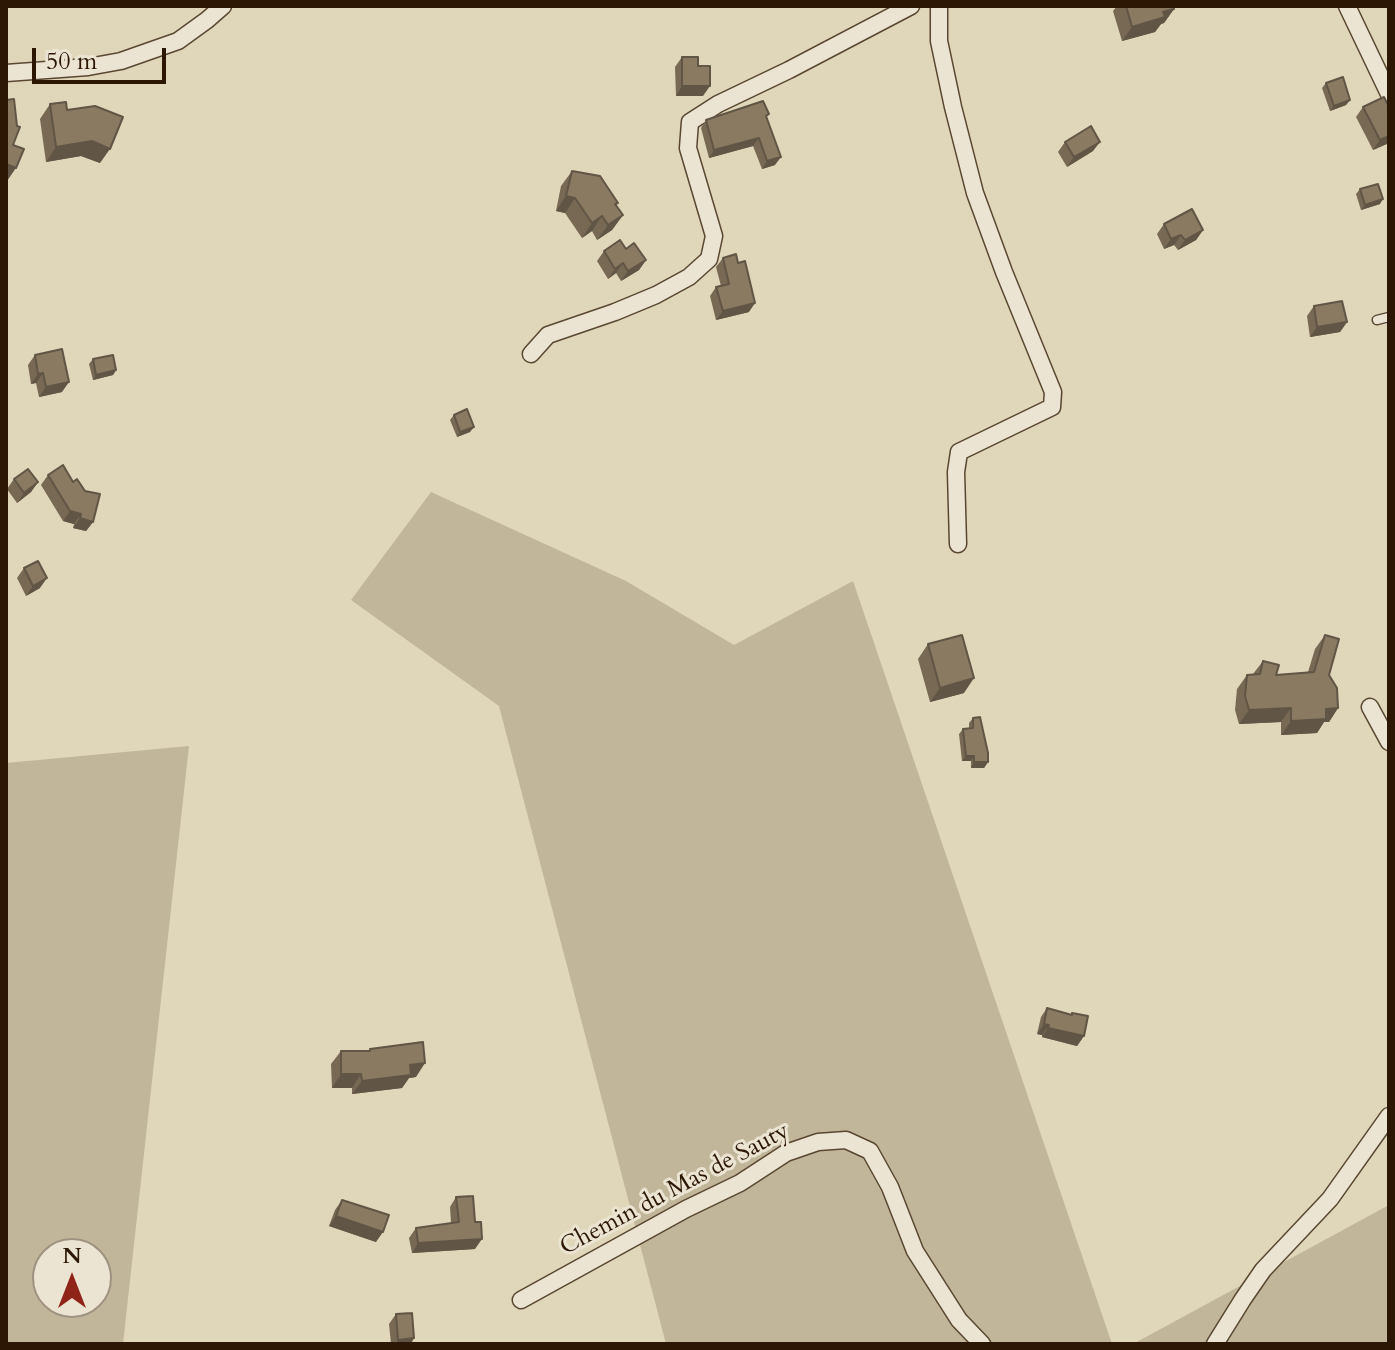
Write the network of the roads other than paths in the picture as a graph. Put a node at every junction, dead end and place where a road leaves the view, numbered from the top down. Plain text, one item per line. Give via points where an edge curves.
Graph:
1 (223, 6) edge
2 (911, 6) edge
3 (939, 6) edge
4 (1347, 6) edge
5 (6, 73) edge
6 (1388, 91) edge
7 (1389, 317) edge
8 (1377, 320) dead end
9 (531, 354) dead end
10 (958, 544) dead end
11 (1370, 707) dead end
12 (1389, 742) edge
13 (1389, 1116) edge
14 (521, 1300) dead end
15 (982, 1344) edge
16 (1215, 1344) edge

1 - 5 street via 178,41 121,61
2 - 9 street via 690,122 688,148 714,236 709,259 656,295 548,335
3 - 10 street via 939,41 975,193 1053,392 1052,407 959,452
4 - 6 street
7 - 8 lane
11 - 12 street
13 - 16 street via 1330,1199 1263,1270
14 - 15 street, Chemin du Mas de Sauty via 786,1153 846,1140 870,1151 915,1251 959,1320

